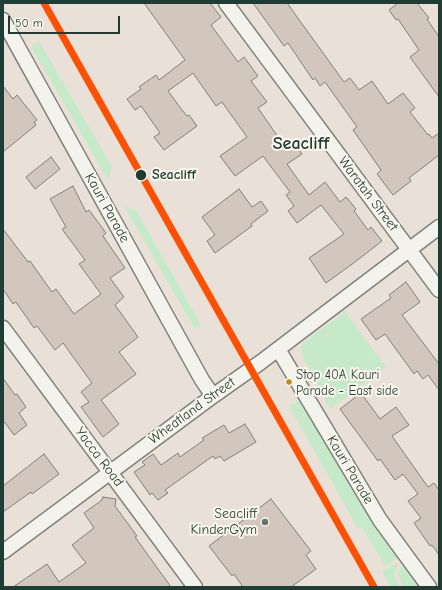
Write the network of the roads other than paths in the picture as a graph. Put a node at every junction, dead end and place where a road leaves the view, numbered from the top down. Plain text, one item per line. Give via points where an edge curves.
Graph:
1 (226, 3) edge
2 (3, 20) edge
3 (439, 227) edge
4 (409, 249) junction
5 (439, 290) edge
6 (3, 328) edge
7 (278, 349) junction
8 (213, 396) junction
9 (111, 472) junction
10 (3, 552) edge
11 (195, 587) edge
12 (429, 587) edge

1 - 4 street, Waratah Street
2 - 8 street, Kauri Parade
3 - 4 street, Wheatland Street
4 - 5 street, Waratah Street
4 - 7 street, Wheatland Street
6 - 9 street, Yacca Road
7 - 8 street, Wheatland Street
7 - 12 street, Kauri Parade via 380,520
8 - 9 street, Wheatland Street
9 - 10 street, Wheatland Street
9 - 11 street, Yacca Road

